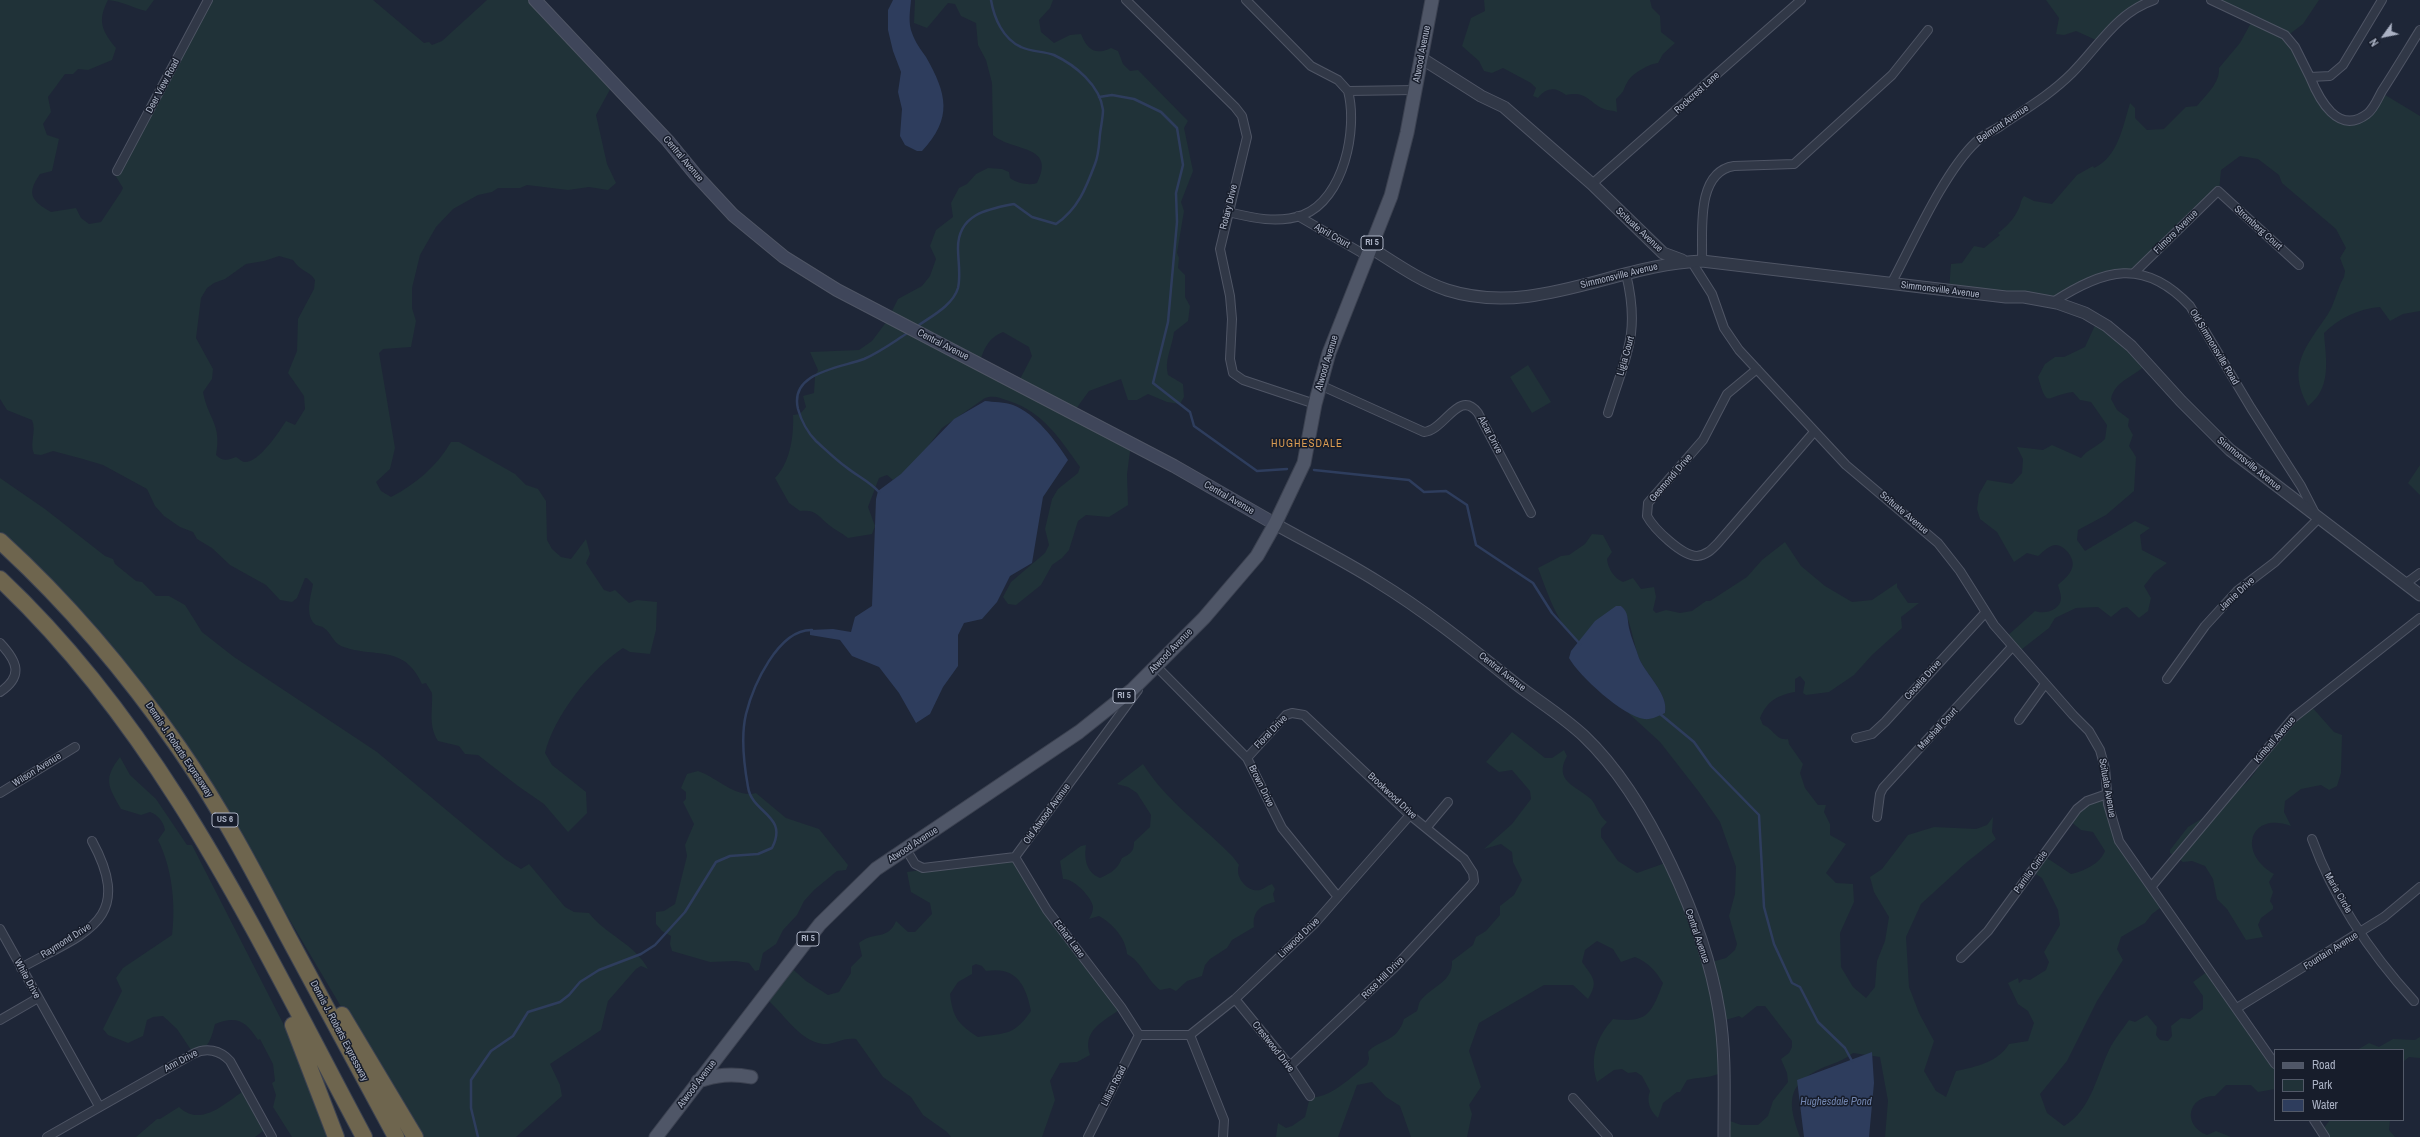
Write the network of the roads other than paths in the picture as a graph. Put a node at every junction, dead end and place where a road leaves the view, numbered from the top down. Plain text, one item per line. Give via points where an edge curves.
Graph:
1 (208, 0) edge
2 (535, 0) edge
3 (1126, 0) edge
4 (1246, 0) edge
5 (1432, 0) edge
6 (1801, 0) edge
7 (2154, 0) edge
8 (2210, 0) edge
9 (2382, 0) edge
10 (1928, 30) dead end
11 (2420, 30) edge
12 (1421, 58) junction
13 (2310, 77) junction
14 (1416, 90) junction
15 (1348, 92) junction
16 (117, 171) dead end
17 (1592, 184) junction
18 (2218, 191) joint
19 (1228, 212) junction
20 (1298, 216) junction
21 (1368, 252) junction
22 (1702, 261) junction
23 (1686, 262) junction
24 (2299, 265) dead end
25 (2134, 273) junction
26 (1626, 274) junction
27 (1890, 284) junction
28 (2053, 302) junction
29 (1757, 369) junction
30 (1320, 385) junction
31 (1315, 404) junction
32 (1608, 413) dead end
33 (1814, 432) junction
34 (1531, 512) dead end
35 (2318, 519) junction
36 (1275, 524) junction
37 (0, 541) edge
38 (2420, 572) edge
39 (0, 579) edge
40 (2405, 584) junction
41 (2420, 595) edge
42 (1984, 612) junction
43 (2420, 618) edge
44 (0, 643) edge
45 (2012, 647) junction
46 (1153, 670) junction
47 (2167, 678) dead end
48 (2045, 684) junction
49 (0, 692) edge
50 (1298, 713) joint
51 (2019, 720) dead end
52 (1856, 738) dead end
53 (75, 747) dead end
54 (1247, 758) junction
55 (0, 793) edge
56 (2107, 794) junction
57 (1448, 802) dead end
58 (1410, 815) junction
59 (1877, 818) dead end
60 (1427, 827) junction
61 (2312, 839) dead end
62 (92, 841) dead end
63 (906, 849) junction
64 (1015, 858) junction
65 (1471, 885) joint
66 (2152, 886) junction
67 (2420, 887) edge
68 (1338, 897) junction
69 (275, 912) junction
70 (249, 922) junction
71 (0, 929) edge
72 (2361, 932) junction
73 (1961, 958) dead end
74 (21, 968) junction
75 (38, 998) junction
76 (1235, 999) junction
77 (2414, 1001) dead end
78 (2237, 1008) junction
79 (0, 1020) edge
80 (1139, 1034) junction
81 (1190, 1035) junction
82 (2274, 1063) edge
83 (1290, 1066) junction
84 (751, 1077) dead end
85 (698, 1081) junction
86 (1310, 1096) dead end
87 (1574, 1098) dead end
88 (99, 1106) junction
89 (2315, 1121) edge
90 (47, 1137) edge
91 (272, 1137) edge
92 (336, 1137) edge
93 (364, 1137) edge
94 (396, 1137) edge
95 (415, 1137) edge
96 (656, 1137) edge
97 (1088, 1137) edge
98 (1223, 1137) edge
99 (1608, 1137) edge
100 (1724, 1137) edge
101 (2325, 1137) edge

1 - 16 street, Deer View Road
2 - 36 main road, Central Avenue via 668,141 733,215 784,257 837,290 1174,466
3 - 19 street, Rotary Drive via 1242,116 1245,147
4 - 15 street via 1311,66 1338,80
5 - 12 main road, Atwood Avenue / RI 5
6 - 17 street, Rockcrest Lane
7 - 27 street, Belmont Avenue via 2118,20 2051,93 1972,146 1946,183
8 - 13 street via 2285,35 2295,47
9 - 13 street via 2343,65 2330,76
10 - 22 street via 1892,75 1794,164 1734,166 1726,168 1715,177 1709,184 1704,200
11 - 13 street via 2371,110 2359,119 2341,118 2330,112 2320,100
12 - 14 main road, Atwood Avenue / RI 5
12 - 17 street, Scituate Avenue via 1481,96 1504,107
14 - 15 street
14 - 21 main road, Atwood Avenue / RI 5 via 1394,185
15 - 20 street via 1352,110 1351,130 1340,175 1322,202
17 - 23 street, Scituate Avenue via 1663,253
18 - 24 street, Stromberg Court
18 - 25 street, Filmore Avenue
19 - 20 street via 1275,220
19 - 31 street, Rotary Drive via 1220,249 1230,296 1230,359 1233,373 1243,380
20 - 21 street, April Court
21 - 26 street, Simmonsville Avenue via 1439,286 1464,294 1494,299 1535,296
21 - 30 main road, Atwood Avenue / RI 5 via 1342,315
22 - 23 street, Simmonsville Avenue
22 - 27 street, Simmonsville Avenue
23 - 26 street, Simmonsville Avenue
23 - 29 street, Scituate Avenue via 1693,264 1712,294 1731,339
25 - 28 street, Old Simmonsville Road via 2119,274 2086,284
25 - 35 street, Old Simmonsville Road via 2155,278 2180,295 2190,306 2250,408 2301,486
26 - 32 street, Ligia Court via 1633,305 1633,328 1631,342
27 - 28 street, Simmonsville Avenue
28 - 35 street, Simmonsville Avenue via 2085,313 2114,331 2217,438
29 - 33 street, Scituate Avenue
29 - 33 street, Gesmondi Drive via 1727,394 1703,440 1648,503 1647,516 1657,529 1689,554 1699,556 1707,553
30 - 31 main road, Atwood Avenue / RI 5
30 - 34 street, Alcar Drive via 1424,432 1441,425 1459,406 1466,404 1472,407 1478,413
31 - 36 main road, Atwood Avenue / RI 5 via 1304,464
33 - 42 street, Scituate Avenue via 1846,465 1938,543 1960,571
35 - 40 street, Simmonsville Avenue
35 - 47 street, Jamie Drive via 2275,562 2237,592 2205,626
36 - 46 main road, Atwood Avenue / RI 5 via 1244,572
36 - 100 street, Central Avenue via 1377,581 1449,631 1583,735 1628,790 1673,870 1711,978 1719,1009 1723,1043
37 - 69 highway, Dennis J. Roberts Expressway / US 6 via 72,612 146,702 207,791
38 - 40 street
39 - 70 highway, US 6 via 64,646 137,736 185,808
40 - 41 street, Simmonsville Avenue
42 - 45 street, Scituate Avenue
42 - 52 street, Cecelia Drive via 1885,722 1872,734
43 - 66 street, Kimball Avenue via 2292,718
44 - 49 street via 13,660 16,676
45 - 48 street, Scituate Avenue
45 - 59 street, Marshall Court via 1883,788
46 - 54 street, Brown Drive
46 - 63 main road, Atwood Avenue / RI 5 via 1072,737
46 - 64 street, Old Atwood Avenue
48 - 51 street
48 - 56 street, Scituate Avenue via 2082,722 2094,739 2105,768
50 - 54 street, Floral Drive via 1286,715
50 - 58 street, Brookwood Drive via 1314,723
53 - 55 street, Wilson Avenue
54 - 68 street, Brown Drive via 1282,828
56 - 66 street, Scituate Avenue via 2119,840
56 - 73 street, Parrillo Circle via 2087,801 2077,809 1988,931
57 - 60 street
58 - 60 street, Brookwood Drive
58 - 68 street, Linwood Drive
60 - 65 street, Brookwood Drive via 1469,866 1474,877
61 - 72 street, Maria Circle via 2324,870
62 - 74 street, Raymond Drive via 105,867 109,884 109,900 104,913 79,935
63 - 64 street via 915,864 923,868
63 - 85 main road, Atwood Avenue / RI 5 via 871,874 820,924
64 - 80 street, Echart Lane via 1047,910
65 - 83 street, Rose Hill Drive via 1396,966 1310,1050
66 - 78 street, Scituate Avenue
67 - 72 street, Fountain Avenue via 2402,904
68 - 76 street, Linwood Drive via 1315,923
69 - 94 highway, Dennis J. Roberts Expressway / US 6
69 - 95 highway via 323,981
70 - 92 highway via 300,1042
70 - 93 highway, US 6
71 - 74 street, White Drive
72 - 77 street, Maria Circle via 2384,968
72 - 78 street, Fountain Avenue
74 - 75 street, White Drive
75 - 79 street
75 - 88 street, White Drive
76 - 81 street, Linwood Drive
76 - 83 street, Crestwood Drive
78 - 82 street, Scituate Avenue
80 - 81 street
80 - 97 street, Lillian Road
81 - 98 street via 1224,1120
83 - 86 street, Crestwood Drive
84 - 85 main road via 734,1073 719,1074
85 - 96 main road, Atwood Avenue / RI 5
87 - 99 street
88 - 90 street, Ann Drive
88 - 91 street, Ann Drive via 198,1051 213,1050 226,1056 230,1061
89 - 101 street

